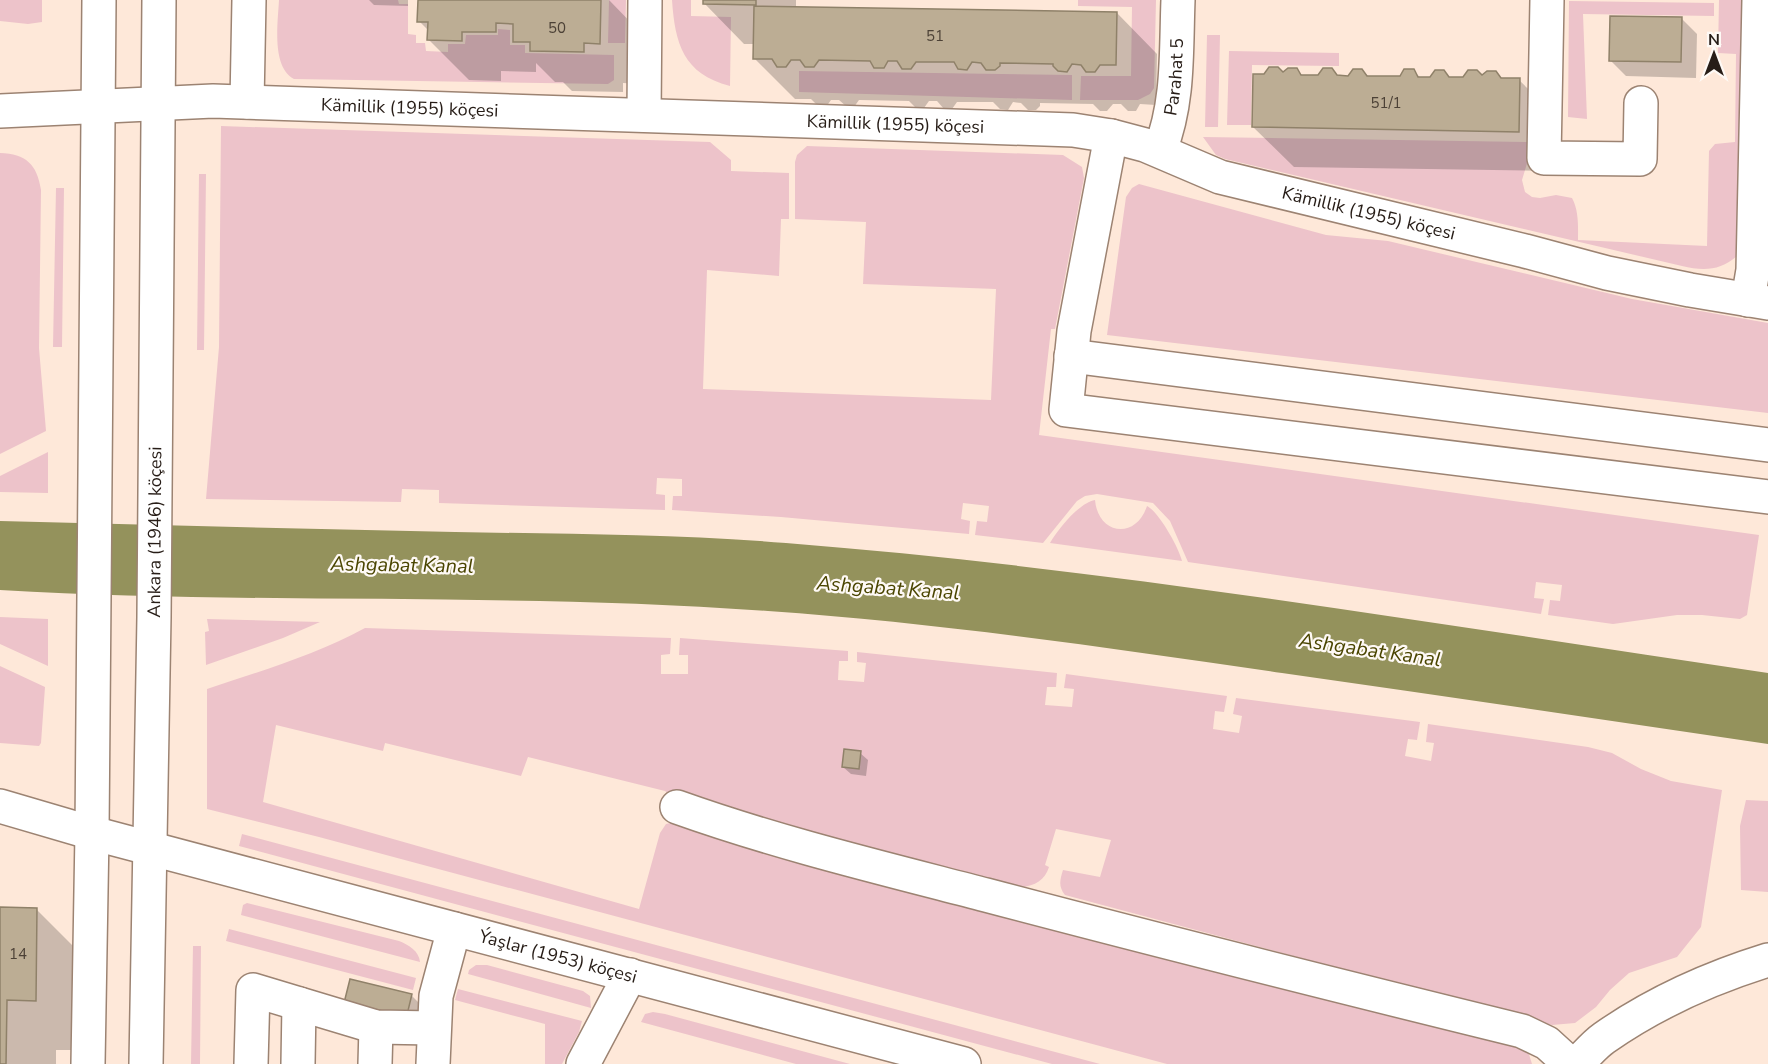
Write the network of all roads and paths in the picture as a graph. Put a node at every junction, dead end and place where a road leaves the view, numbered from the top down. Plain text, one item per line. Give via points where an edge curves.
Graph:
1 (99, 0) edge
2 (159, 0) edge
3 (249, 0) edge
4 (645, 0) edge
5 (1178, 0) edge
6 (1546, 0) edge
7 (1759, 0) edge
8 (247, 102) junction
9 (1641, 103) dead end
10 (157, 104) junction
11 (98, 106) junction
12 (0, 111) edge
13 (644, 115) junction
14 (1762, 133) edge
15 (1111, 136) junction
16 (1160, 150) junction
17 (1758, 302) edge
18 (1071, 356) junction
19 (1768, 445) edge
20 (1768, 497) edge
21 (0, 806) edge
22 (677, 807) dead end
23 (92, 833) junction
24 (150, 848) junction
25 (454, 929) junction
26 (1768, 960) edge
27 (630, 975) junction
28 (299, 1004) junction
29 (376, 1027) junction
30 (434, 1028) junction
31 (88, 1064) edge
32 (146, 1064) edge
33 (251, 1064) edge
34 (298, 1064) edge
35 (375, 1064) edge
36 (433, 1064) edge
37 (583, 1064) edge
38 (964, 1064) edge
39 (1570, 1064) edge
40 (1577, 1064) edge

1 - 11 street
2 - 10 street, Ankara (1946) köçesi
3 - 8 street
4 - 13 street
5 - 16 street, Parahat 5 via 1173,100
6 - 9 street via 1544,158 1640,159
7 - 14 street
8 - 10 street, Kämillik (1955) köçesi
8 - 13 street, Kämillik (1955) köçesi
10 - 11 street, Kämillik (1955) köçesi
10 - 24 street, Ankara (1946) köçesi
11 - 12 street, Kämillik (1955) köçesi
11 - 23 street
13 - 15 street, Kämillik (1955) köçesi via 1029,128
14 - 17 street via 1753,270
15 - 16 street, Kämillik (1955) köçesi
15 - 18 street
16 - 17 street, Kämillik (1955) köçesi via 1220,177 1607,273
18 - 19 street
18 - 20 street via 1066,410
21 - 23 street
22 - 39 street via 820,851 1522,1031 1547,1043
23 - 24 street, Ýaşlar (1953) köçesi
23 - 31 street
24 - 25 street, Ýaşlar (1953) köçesi
24 - 32 street, Ankara (1946) köçesi
25 - 27 street, Ýaşlar (1953) köçesi
25 - 30 street via 436,996
26 - 40 street via 1728,972 1673,997 1602,1039
27 - 37 street
27 - 38 street, Ýaşlar (1953) köçesi
28 - 29 street
28 - 33 street via 252,990
28 - 34 street
29 - 30 street
29 - 35 street
30 - 36 street

